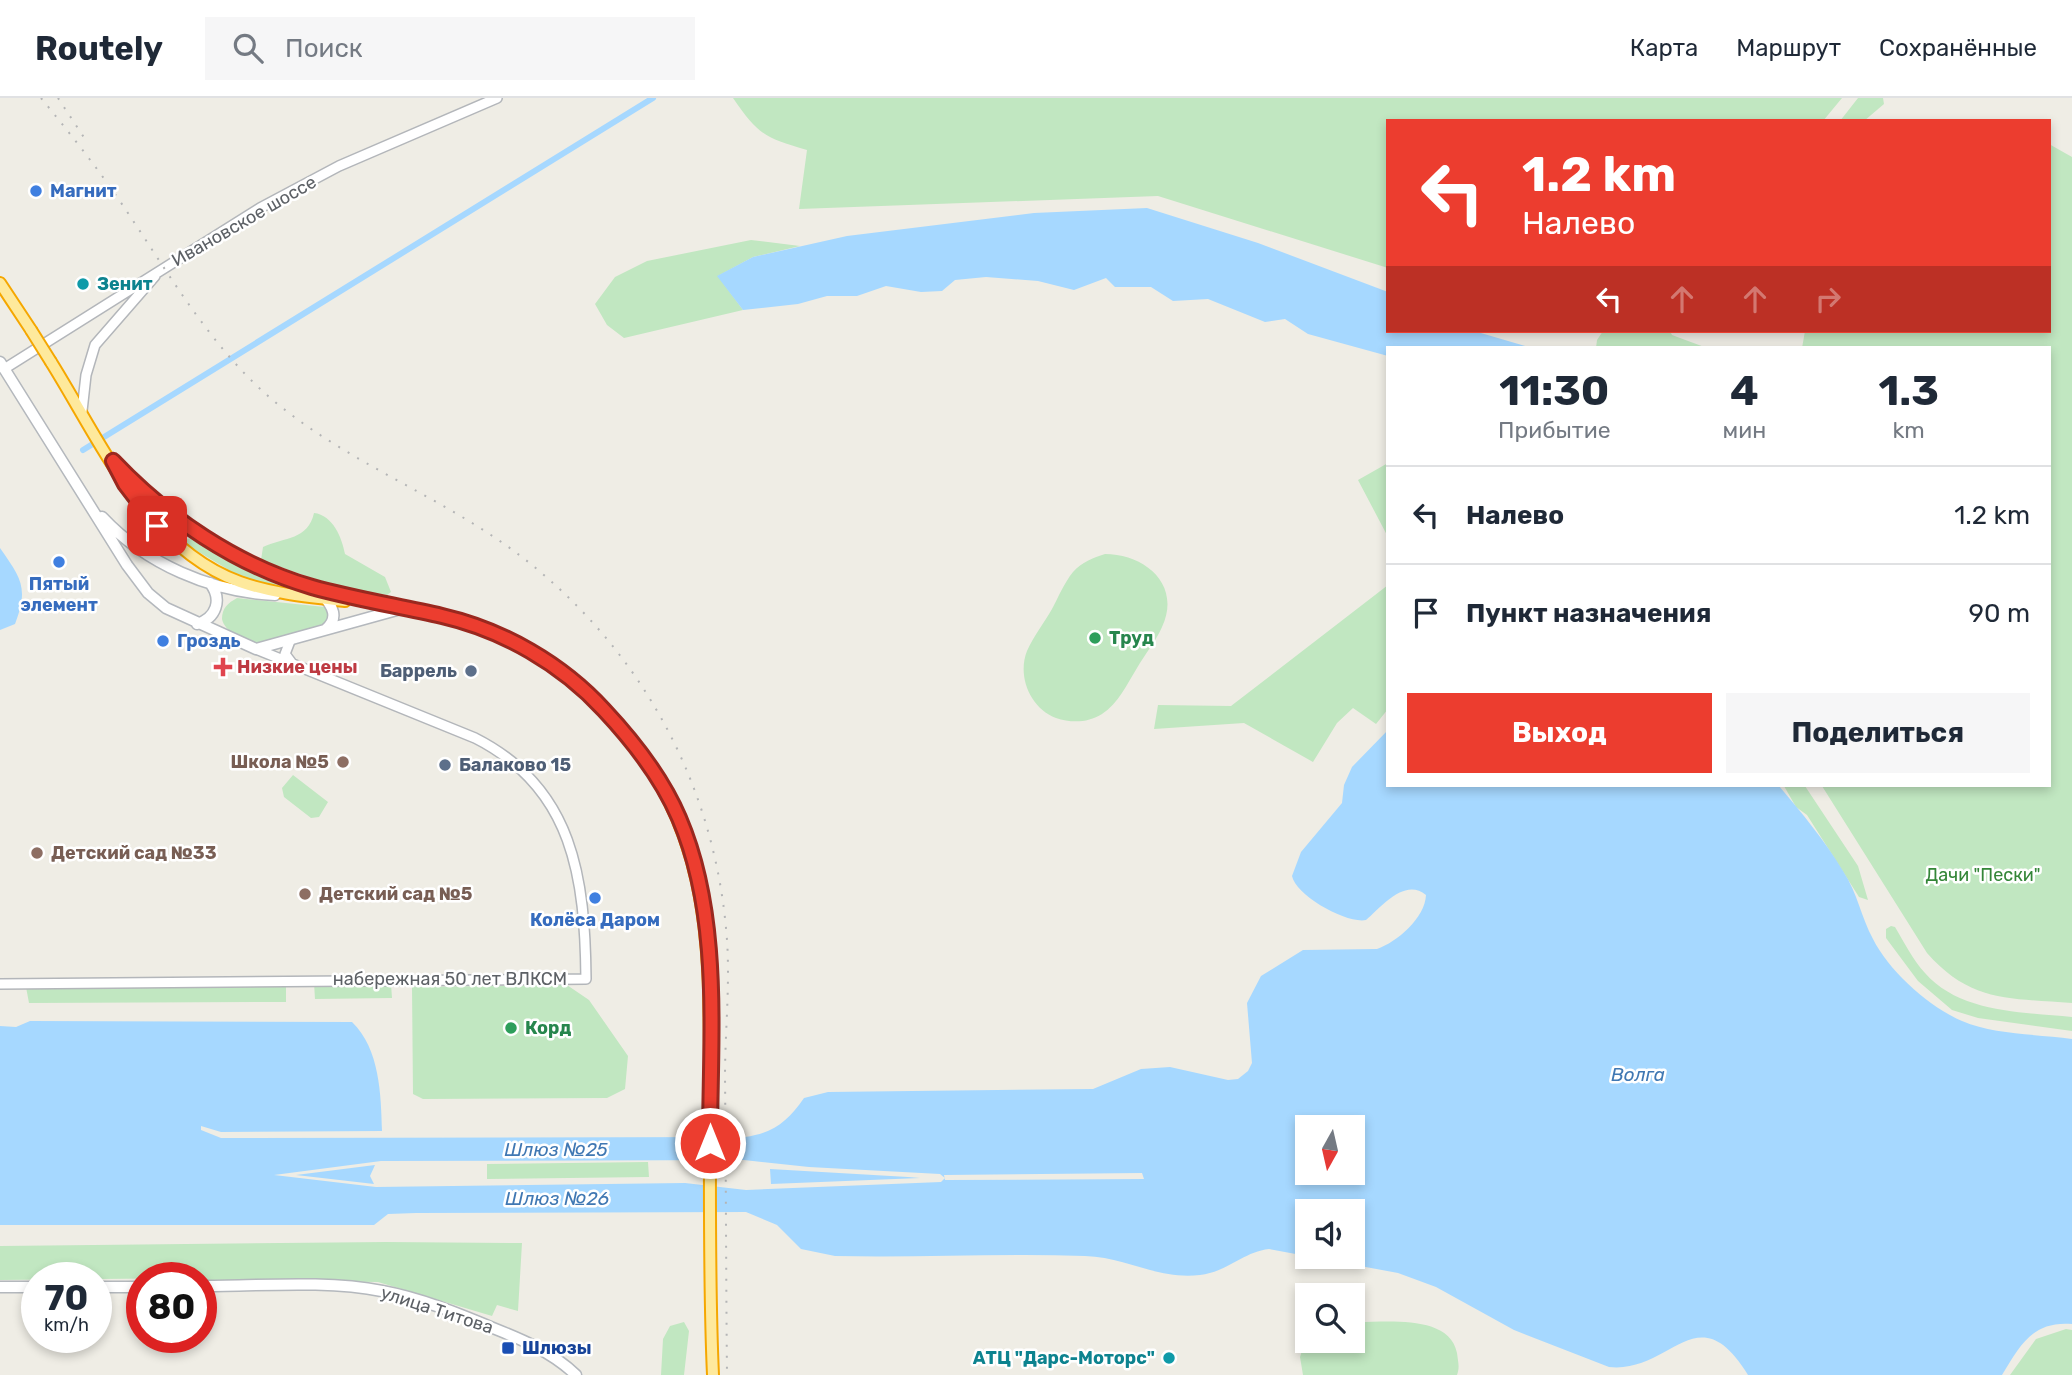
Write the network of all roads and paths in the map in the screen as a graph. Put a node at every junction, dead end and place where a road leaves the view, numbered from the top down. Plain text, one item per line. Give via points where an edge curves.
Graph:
1 (497, 98) edge
2 (160, 270) junction
3 (0, 283) edge
4 (2, 365) edge
5 (82, 411) junction
6 (113, 461) junction
7 (87, 501) junction
8 (184, 524) junction
9 (170, 539) junction
10 (143, 552) junction
11 (127, 565) junction
12 (209, 583) junction
13 (322, 593) junction
14 (296, 596) junction
15 (404, 608) junction
16 (197, 624) junction
17 (326, 630) junction
18 (290, 641) junction
19 (256, 649) junction
20 (291, 662) junction
21 (0, 984) edge
22 (217, 1286) edge
23 (0, 1287) edge
24 (21, 1287) edge
25 (711, 1326) junction
26 (576, 1375) edge
27 (708, 1375) edge
28 (713, 1375) edge

1 - 2 street, Ивановское шоссе via 340,166 260,208
2 - 4 street, Ивановское шоссе
2 - 5 street via 95,345
3 - 5 highway, bridge
4 - 7 main road
5 - 6 highway
6 - 8 highway
6 - 9 highway via 140,505
7 - 10 main road
7 - 11 main road
8 - 9 highway via 183,536
8 - 13 highway via 263,570
9 - 14 highway via 219,573
10 - 11 main road via 132,555
10 - 12 main road
11 - 16 main road via 153,599
12 - 14 main road
12 - 16 main road via 217,604 211,617
13 - 14 highway
13 - 15 highway
13 - 17 main road via 334,618
15 - 17 main road
15 - 25 highway via 475,625 545,660 596,701 653,771 679,819 701,897 708,953
16 - 19 main road
17 - 18 main road
18 - 19 main road
18 - 20 street via 285,654
19 - 20 street
20 - 21 street, набережная 50 лет ВЛКСМ via 475,738 529,777 555,813 575,854 583,894 586,979
22 - 26 main road, улица Титова via 358,1288 400,1294 527,1342
23 - 24 main road
25 - 27 highway
25 - 28 highway

